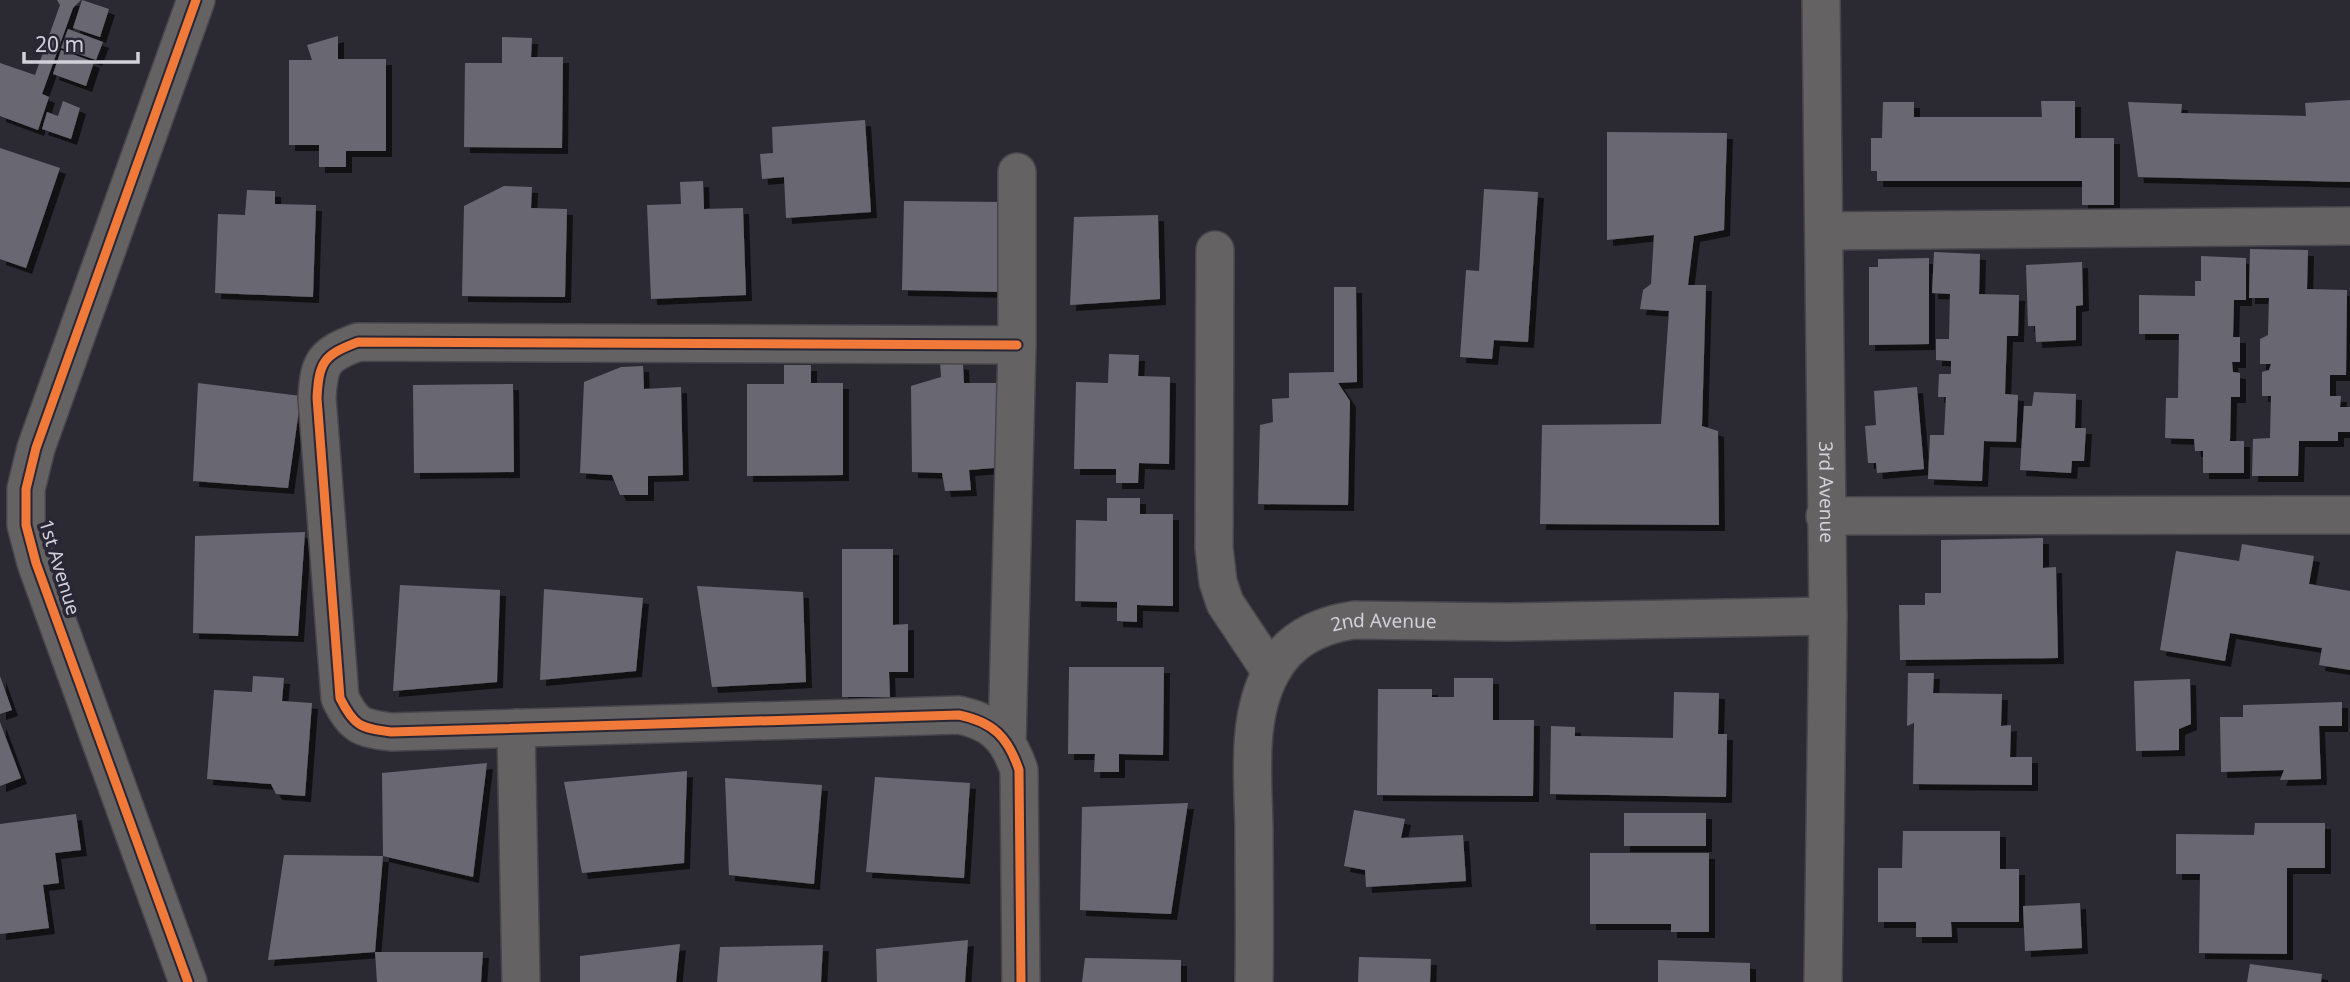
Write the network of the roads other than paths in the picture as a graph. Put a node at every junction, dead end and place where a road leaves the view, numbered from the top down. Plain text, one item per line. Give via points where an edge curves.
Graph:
1 (196, 0) edge
2 (1821, 0) edge
3 (1017, 172) dead end
4 (2350, 226) edge
5 (1824, 231) junction
6 (1215, 250) dead end
7 (1017, 345) junction
8 (2350, 515) edge
9 (1825, 516) junction
10 (1828, 616) junction
11 (1271, 672) junction
12 (516, 728) junction
13 (1007, 741) junction
14 (188, 982) edge
15 (521, 982) edge
16 (1021, 982) edge
17 (1254, 982) edge
18 (1823, 982) edge

1 - 14 street, 1st Avenue via 36,448 26,489 26,525 36,563
2 - 5 street, 3rd Avenue
3 - 7 street
4 - 5 street
5 - 9 street, 3rd Avenue
6 - 11 street via 1214,548 1218,582 1225,603
7 - 12 street via 358,342 335,351 323,361 317,398 340,698 350,719 365,729 391,732
7 - 13 street
8 - 9 street
9 - 10 street, 3rd Avenue
10 - 11 street, 2nd Avenue via 1354,620 1307,635 1283,654
10 - 18 street, 3rd Avenue
11 - 17 street, 2nd Avenue via 1256,721 1253,765
12 - 13 street via 959,715 977,718
12 - 15 street
13 - 16 street via 1018,770

